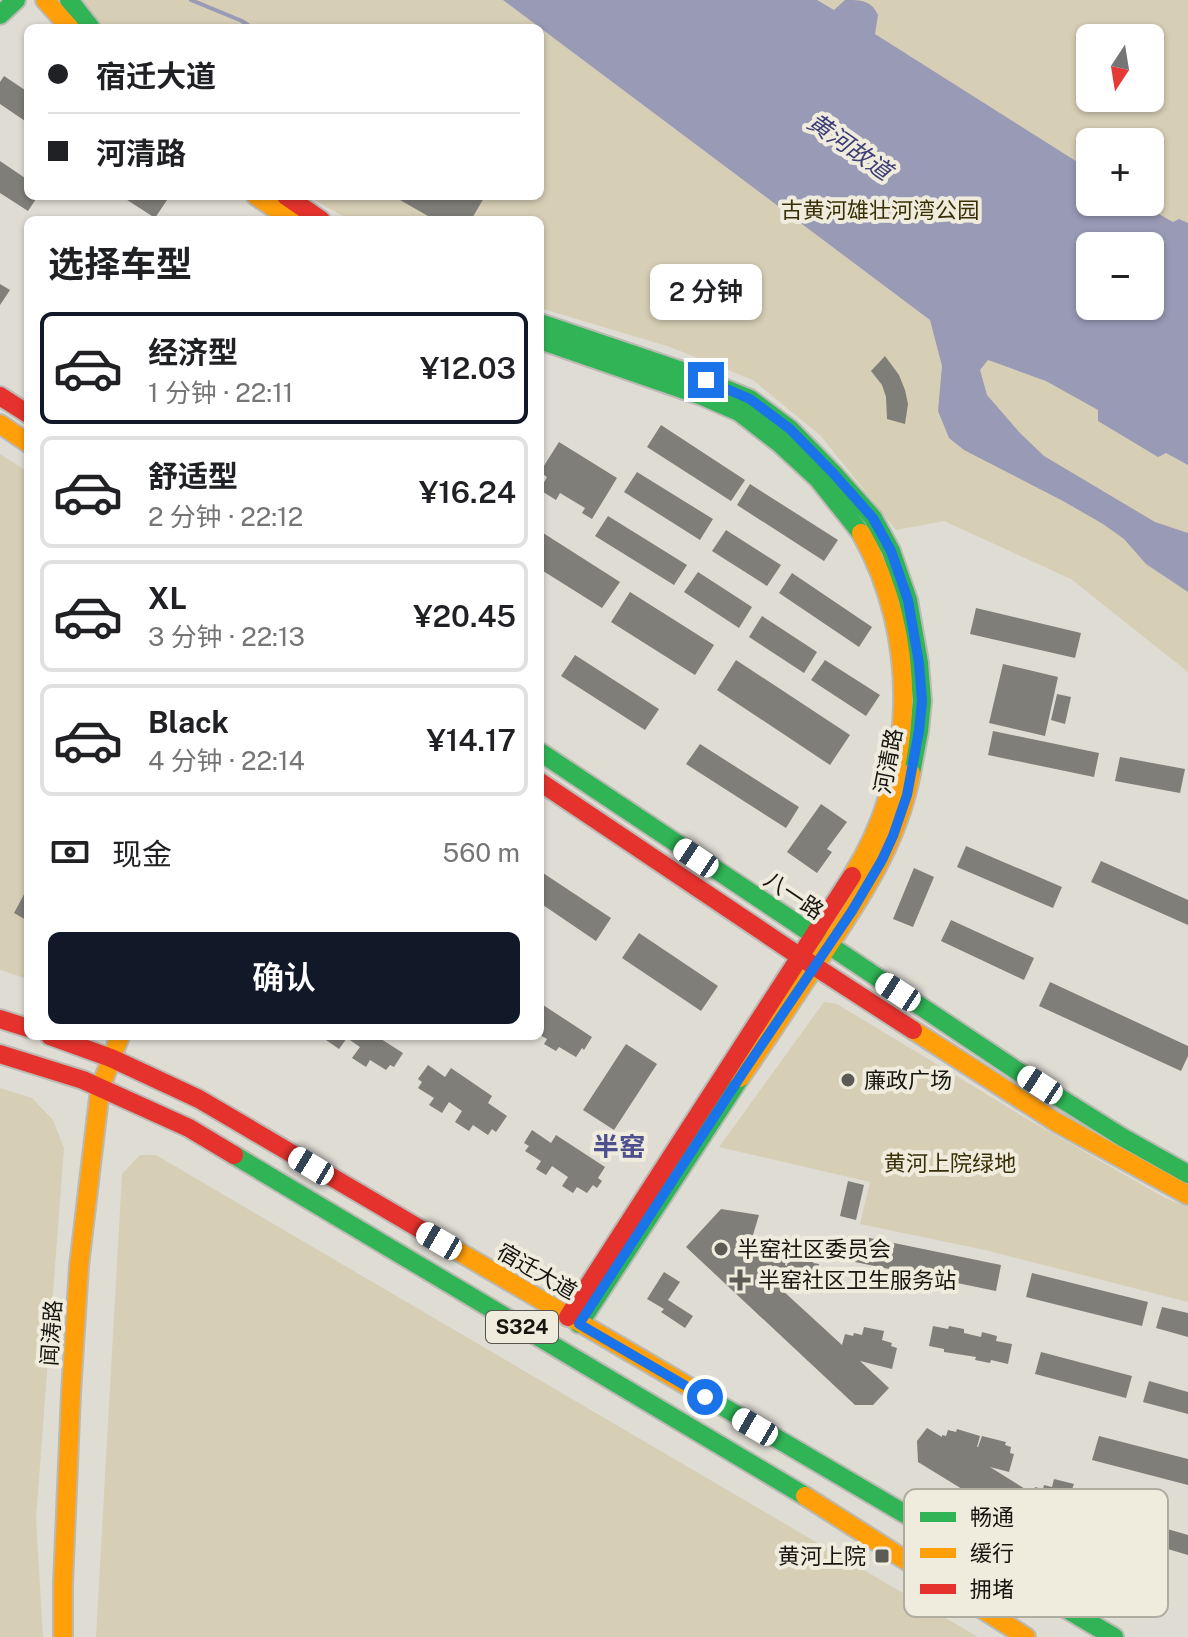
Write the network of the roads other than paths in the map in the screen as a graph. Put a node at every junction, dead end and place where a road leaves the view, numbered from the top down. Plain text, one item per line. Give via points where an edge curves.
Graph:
1 (16, 0) edge
2 (45, 0) edge
3 (69, 0) edge
4 (0, 15) edge
5 (66, 24) edge
6 (88, 24) edge
7 (262, 200) edge
8 (292, 200) edge
9 (286, 216) edge
10 (315, 216) edge
11 (544, 336) edge
12 (0, 396) edge
13 (24, 411) edge
14 (0, 424) edge
15 (24, 440) edge
16 (544, 755) edge
17 (544, 785) edge
18 (821, 942) junction
19 (807, 962) junction
20 (0, 1019) edge
21 (24, 1027) edge
22 (61, 1040) edge
23 (118, 1040) edge
24 (0, 1054) edge
25 (111, 1058) junction
26 (100, 1089) junction
27 (1188, 1174) edge
28 (1188, 1195) edge
29 (574, 1320) junction
30 (904, 1514) edge
31 (904, 1559) edge
32 (995, 1617) edge
33 (1080, 1617) edge
34 (63, 1637) edge
35 (1026, 1637) edge
36 (1114, 1637) edge

1 - 4 main road
2 - 5 main road
3 - 6 main road
7 - 9 main road
8 - 10 main road
11 - 18 main road, 河清路 via 739,412 818,479 862,534 880,572 903,672 896,773 869,847
12 - 13 main road
14 - 15 main road
16 - 18 main road, 八一路
17 - 19 main road
18 - 19 main road, 河清路
18 - 27 main road, 八一路 via 1138,1148
19 - 28 main road via 1056,1122
19 - 29 main road, 河清路 via 680,1167
20 - 21 main road
22 - 25 main road, 宿迁大道 / S324
23 - 25 main road, 闻涛路
24 - 26 main road, S324
25 - 26 main road, 闻涛路
25 - 29 main road, 宿迁大道 / S324 via 199,1099
26 - 31 main road, S324 via 189,1128
26 - 34 main road, 闻涛路 via 79,1266
29 - 30 main road, 宿迁大道 / S324
32 - 35 main road, S324
33 - 36 main road, 宿迁大道 / S324

